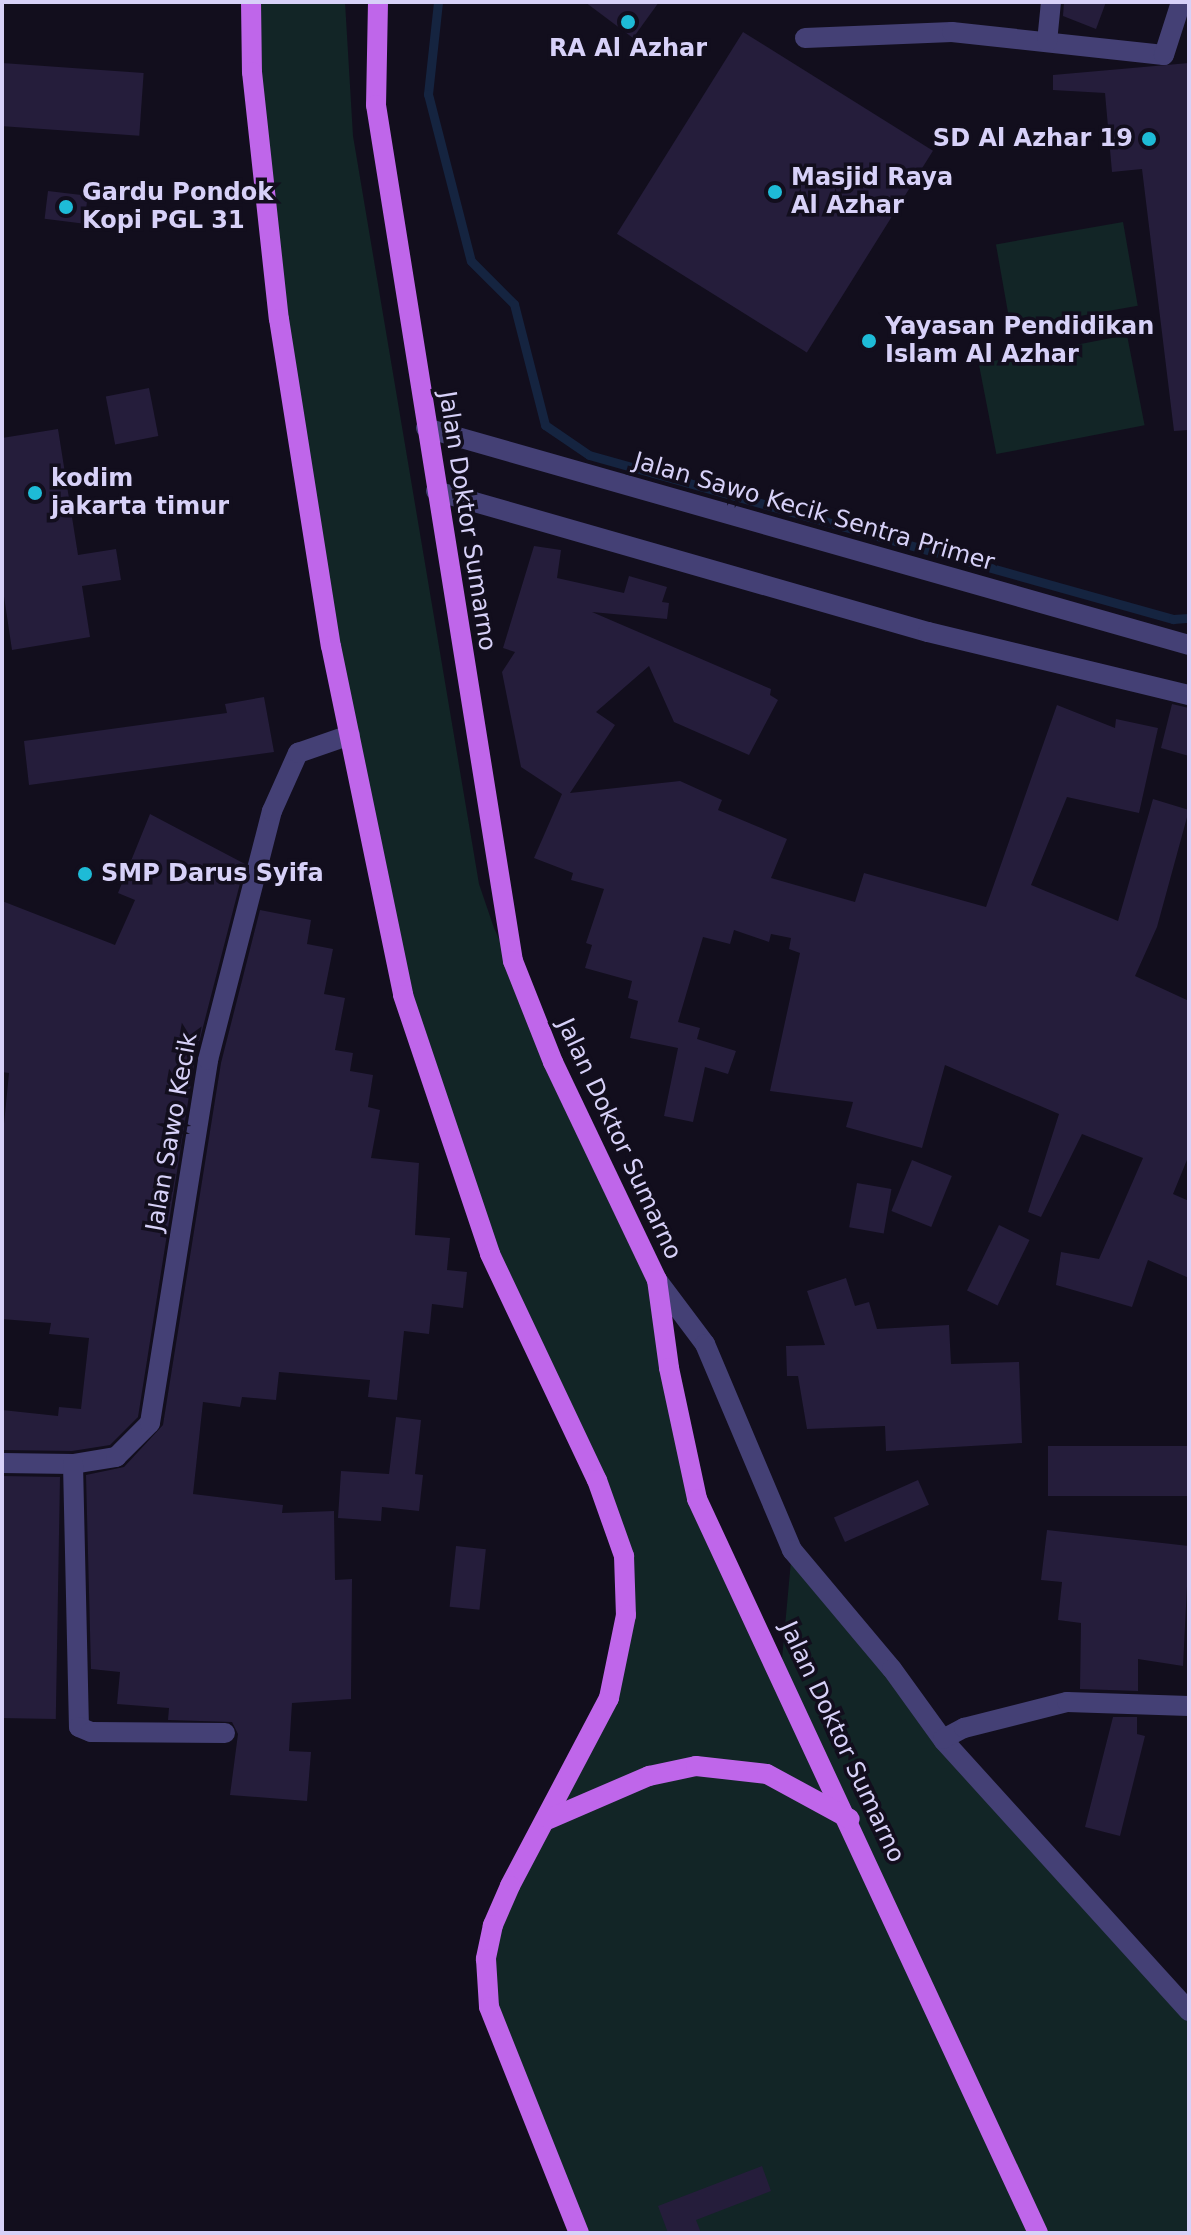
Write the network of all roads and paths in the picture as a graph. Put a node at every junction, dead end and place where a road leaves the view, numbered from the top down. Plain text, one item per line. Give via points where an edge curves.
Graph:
1 (251, 2) edge
2 (378, 2) edge
3 (1051, 2) edge
4 (1181, 2) edge
5 (805, 38) dead end
6 (1047, 42) junction
7 (426, 428) junction
8 (436, 491) junction
9 (1189, 645) edge
10 (1189, 695) edge
11 (350, 735) junction
12 (657, 1280) junction
13 (2, 1463) edge
14 (73, 1464) junction
15 (1189, 1706) edge
16 (225, 1733) dead end
17 (943, 1739) junction
18 (549, 1819) junction
19 (850, 1819) junction
20 (1189, 2011) edge
21 (579, 2233) edge
22 (1038, 2233) edge

1 - 11 main road via 250,52 279,319
2 - 7 main road, Jalan Doktor Sumarno via 376,105
3 - 6 street
4 - 6 street via 1164,55
5 - 6 street via 952,32
7 - 8 main road, Jalan Doktor Sumarno
7 - 9 street, Jalan Sawo Kecik Sentra Primer
8 - 10 street via 928,632
8 - 12 main road, Jalan Doktor Sumarno via 513,961 553,1062
11 - 14 street, Jalan Sawo Kecik via 298,753 272,811 208,1060 150,1423 121,1455
11 - 18 main road via 403,995 437,1107 490,1254 597,1480 624,1556 626,1615 609,1698
12 - 17 street via 705,1344 792,1550
12 - 19 main road, Jalan Doktor Sumarno via 669,1368 697,1499
13 - 14 street, Jalan Sawo Kecik
14 - 16 street via 78,1725 91,1732
15 - 17 street via 1067,1702 964,1728
17 - 20 street
18 - 19 main road via 649,1776 696,1766 767,1774
18 - 21 main road via 493,1925 485,1982 489,2007
19 - 22 main road, Jalan Doktor Sumarno

